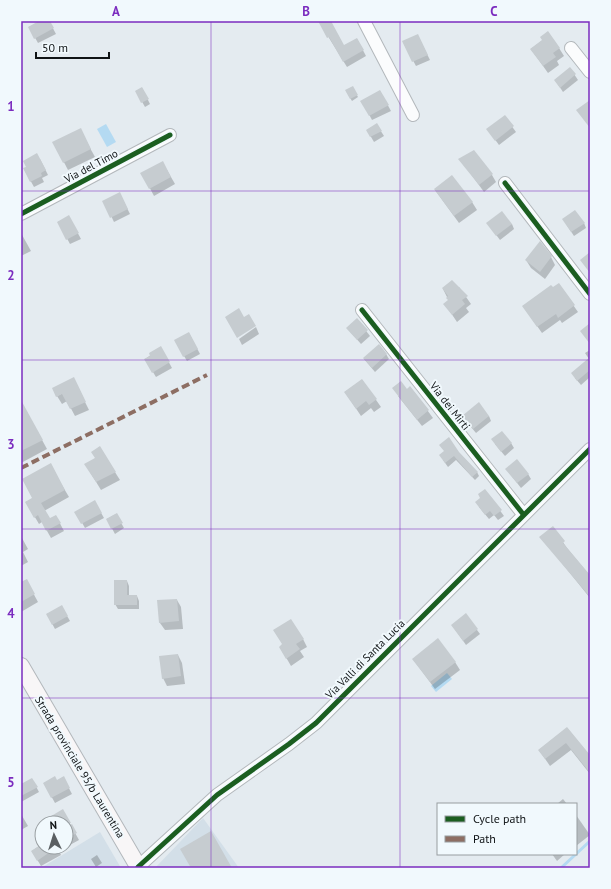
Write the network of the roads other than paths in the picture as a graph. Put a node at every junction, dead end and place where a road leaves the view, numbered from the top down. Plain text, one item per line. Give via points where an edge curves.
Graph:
1 (364, 21) edge
2 (571, 48) dead end
3 (590, 72) edge
4 (412, 115) dead end
5 (170, 135) dead end
6 (505, 183) dead end
7 (21, 214) edge
8 (590, 294) edge
9 (362, 310) dead end
10 (590, 449) edge
11 (523, 514) junction
12 (21, 666) edge
13 (139, 867) edge

1 - 4 street
2 - 3 street
5 - 7 street, Via del Timo
6 - 8 street
9 - 11 street, Via dei Mirti
10 - 11 street, Via Valli di Santa Lucia
11 - 13 street, Via Valli di Santa Lucia via 312,726 217,795
12 - 13 main road, Strada provinciale 95/b Laurentina

